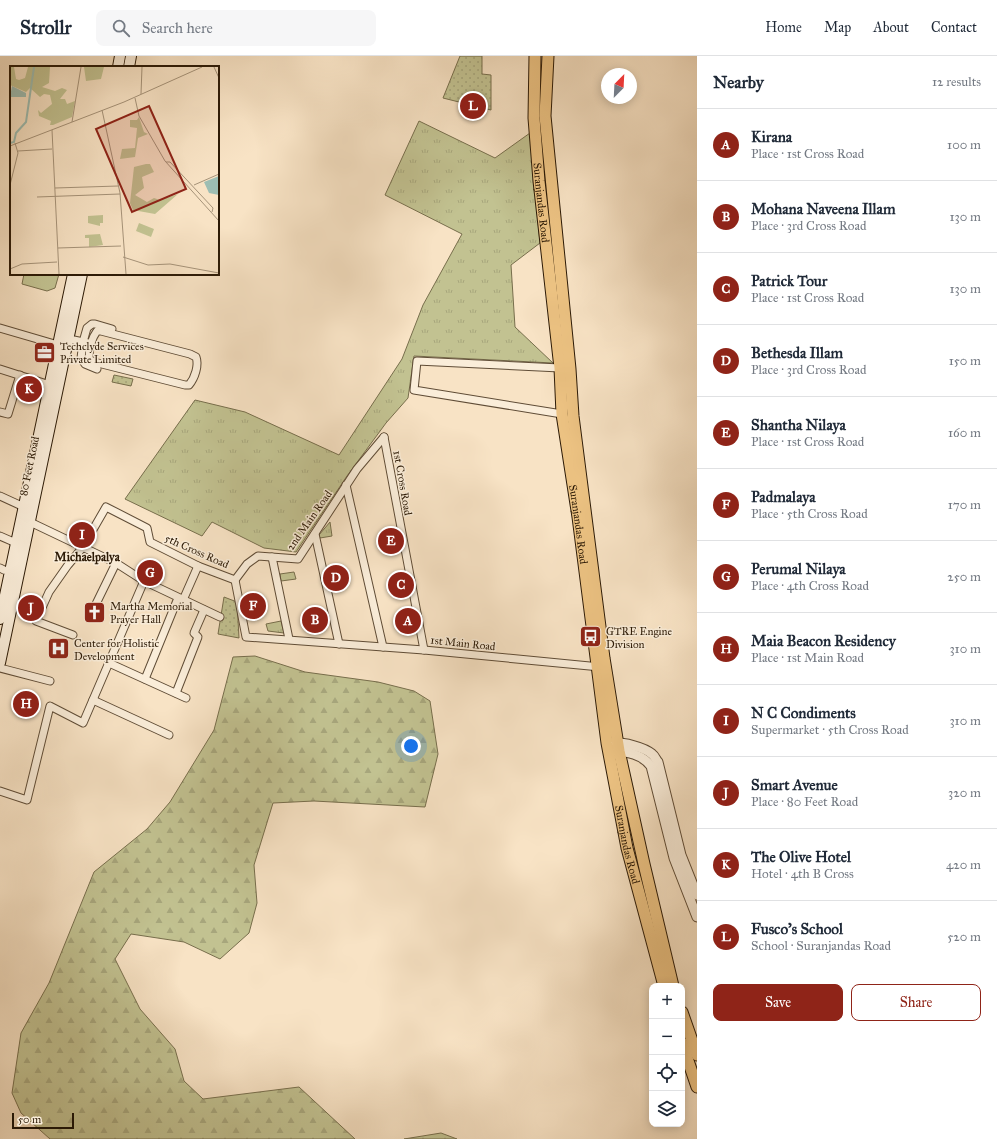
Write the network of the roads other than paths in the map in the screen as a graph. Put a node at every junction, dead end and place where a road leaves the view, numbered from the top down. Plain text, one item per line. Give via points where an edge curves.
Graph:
1 (120, 56) edge
2 (131, 56) edge
3 (535, 56) edge
4 (548, 56) edge
5 (118, 66) edge
6 (129, 66) edge
7 (73, 275) edge
8 (82, 275) edge
9 (0, 328) edge
10 (112, 329) dead end
11 (68, 340) junction
12 (83, 343) junction
13 (58, 345) junction
14 (91, 345) junction
15 (560, 368) junction
16 (0, 369) edge
17 (97, 369) dead end
18 (20, 375) junction
19 (54, 386) junction
20 (0, 412) edge
21 (562, 414) junction
22 (384, 437) joint
23 (346, 485) junction
24 (0, 496) edge
25 (24, 507) junction
26 (30, 522) junction
27 (315, 534) junction
28 (0, 536) edge
29 (16, 543) junction
30 (83, 547) junction
31 (272, 557) junction
32 (116, 563) junction
33 (198, 566) junction
34 (235, 580) junction
35 (144, 581) junction
36 (181, 599) junction
37 (94, 608) dead end
38 (204, 610) junction
39 (220, 617) dead end
40 (0, 619) edge
41 (73, 635) dead end
42 (246, 637) joint
43 (289, 639) junction
44 (339, 644) junction
45 (383, 647) junction
46 (424, 650) junction
47 (0, 663) edge
48 (109, 663) junction
49 (601, 667) junction
50 (0, 668) edge
51 (145, 679) junction
52 (50, 681) dead end
53 (176, 693) junction
54 (186, 698) dead end
55 (93, 700) junction
56 (169, 735) dead end
57 (613, 747) junction
58 (0, 791) edge
59 (697, 895) edge
60 (697, 917) edge
61 (663, 983) edge
62 (672, 983) edge
63 (684, 1019) edge
64 (685, 1052) edge
65 (697, 1056) edge
66 (697, 1087) edge

1 - 5 main road
2 - 6 main road
3 - 15 main road, Suranjandas Road via 534,118 539,181
4 - 49 main road, Suranjandas Road via 545,116 570,362 573,416
7 - 13 main road, 80 Feet Road
8 - 11 main road, 80 Feet Road
9 - 13 street
10 - 12 street via 92,324 87,328
11 - 12 street
11 - 19 main road, 80 Feet Road
12 - 14 street
12 - 17 street via 83,362
13 - 19 main road, 80 Feet Road
14 - 14 street via 90,359 94,362 185,385 189,385 193,380 198,362 196,357 190,354 101,331 96,331
15 - 21 main road, Suranjandas Road
15 - 21 street via 417,361 414,390
16 - 18 street
18 - 19 street
18 - 20 street via 8,414
19 - 25 main road, 80 Feet Road
19 - 26 main road, 80 Feet Road
21 - 49 main road, Suranjandas Road
22 - 23 street, 2nd Main Road
22 - 46 street, 1st Cross Road
23 - 27 street, 2nd Main Road
23 - 45 street
24 - 25 street
25 - 29 main road, 80 Feet Road
26 - 30 street
26 - 47 main road, 80 Feet Road
27 - 31 street, 2nd Main Road via 298,559
27 - 44 street
28 - 29 street
29 - 40 main road, 80 Feet Road
30 - 32 street
30 - 33 street, 5th Cross Road via 106,507 147,528 150,542
30 - 41 street via 50,592 36,621
31 - 34 street, 2nd Main Road via 258,556 247,564
31 - 43 street
32 - 35 street
32 - 37 street
33 - 34 street, 5th Cross Road
33 - 36 street
34 - 42 street, 5th Cross Road
35 - 36 street
35 - 48 street
36 - 38 street
36 - 51 street
38 - 39 street
38 - 53 street via 194,633 198,637
42 - 43 street, 1st Main Road
43 - 44 street, 1st Main Road
44 - 45 street, 1st Main Road
45 - 46 street, 1st Main Road
46 - 49 street, 1st Main Road
48 - 51 street
48 - 55 street
49 - 57 main road, Suranjandas Road
50 - 52 street
51 - 53 street
53 - 54 street
55 - 56 street
55 - 58 street via 83,723 50,706 27,800
57 - 59 street via 631,745 652,754 658,762 681,855
57 - 60 street via 643,758 651,766 674,858
57 - 61 main road, Suranjandas Road via 627,848
57 - 62 main road, Suranjandas Road
63 - 65 main road
64 - 66 main road

